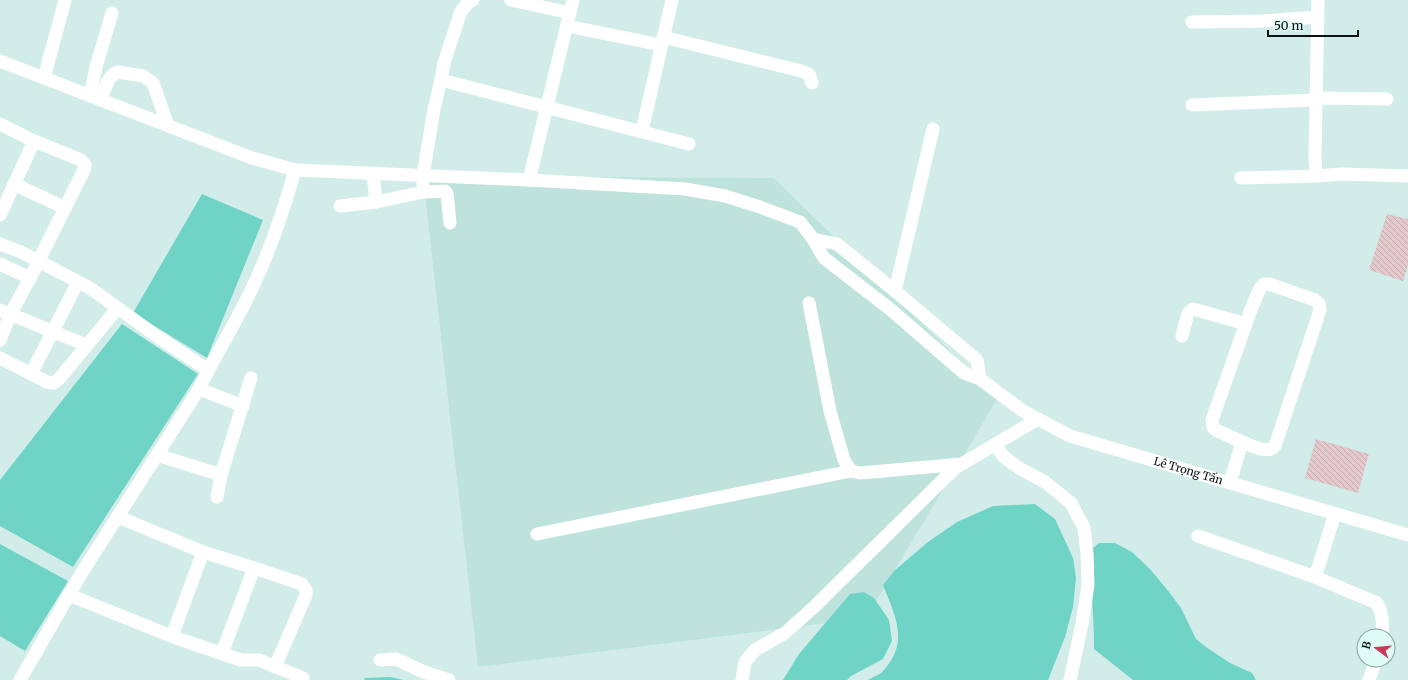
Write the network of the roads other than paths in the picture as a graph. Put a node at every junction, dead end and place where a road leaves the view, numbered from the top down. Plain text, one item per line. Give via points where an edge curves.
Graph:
1 (65, 0) edge
2 (473, 0) edge
3 (511, 0) edge
4 (573, 0) edge
5 (672, 0) edge
6 (1318, 0) edge
7 (112, 13) dead end
8 (1318, 17) junction
9 (568, 20) junction
10 (1192, 22) dead end
11 (662, 41) junction
12 (0, 61) edge
13 (44, 78) junction
14 (441, 80) junction
15 (812, 83) dead end
16 (96, 98) junction
17 (1316, 99) junction
18 (1387, 99) dead end
19 (1192, 105) dead end
20 (547, 107) junction
21 (168, 126) junction
22 (1, 127) edge
23 (933, 128) dead end
24 (642, 131) junction
25 (34, 141) junction
26 (690, 144) dead end
27 (294, 170) junction
28 (372, 173) junction
29 (423, 176) junction
30 (1316, 176) junction
31 (1408, 176) edge
32 (1241, 178) dead end
33 (529, 180) junction
34 (14, 184) junction
35 (423, 192) junction
36 (376, 202) junction
37 (340, 206) dead end
38 (65, 208) junction
39 (0, 215) edge
40 (450, 223) dead end
41 (813, 239) junction
42 (0, 244) edge
43 (38, 261) junction
44 (0, 264) edge
45 (30, 278) junction
46 (78, 282) junction
47 (895, 291) junction
48 (809, 303) dead end
49 (117, 309) junction
50 (5, 312) edge
51 (1246, 324) junction
52 (52, 332) junction
53 (1182, 336) dead end
54 (0, 340) edge
55 (86, 345) junction
56 (0, 358) edge
57 (208, 370) junction
58 (31, 374) junction
59 (251, 378) dead end
60 (980, 379) junction
61 (199, 389) junction
62 (242, 406) junction
63 (1038, 419) junction
64 (1242, 442) junction
65 (995, 445) junction
66 (158, 455) junction
67 (962, 464) junction
68 (850, 471) junction
69 (221, 475) junction
70 (1230, 483) junction
71 (217, 497) dead end
72 (1335, 514) junction
73 (118, 517) junction
74 (537, 534) dead end
75 (1408, 535) edge
76 (1198, 536) dead end
77 (203, 552) junction
78 (254, 568) junction
79 (1315, 577) junction
80 (69, 595) junction
81 (1383, 628) edge
82 (172, 636) junction
83 (222, 653) junction
84 (380, 660) dead end
85 (276, 667) junction
86 (1373, 668) edge
87 (303, 678) dead end
88 (20, 680) edge
89 (449, 680) edge
90 (742, 680) edge
91 (1070, 680) edge
92 (1369, 680) edge

1 - 13 street
2 - 14 street via 461,11
3 - 9 street
4 - 9 street
5 - 11 street
6 - 8 street
7 - 16 street via 96,67
8 - 10 street
8 - 17 street
9 - 11 street
9 - 20 street
11 - 15 street via 801,71 809,74
11 - 24 street
12 - 13 street, Lê Trọng Tấn
13 - 16 street, Lê Trọng Tấn
14 - 20 street
14 - 29 street
16 - 21 street, Lê Trọng Tấn
16 - 21 street via 115,73 143,76 154,85
17 - 18 street
17 - 19 street
17 - 30 street
20 - 24 street
20 - 33 street
21 - 27 street, Lê Trọng Tấn via 252,158
22 - 25 street
23 - 47 street
24 - 26 street
25 - 34 street
25 - 38 street via 84,163 84,170
27 - 28 street, Lê Trọng Tấn
27 - 57 street via 285,208 254,284
28 - 29 street, Lê Trọng Tấn
28 - 36 street
29 - 33 street, Lê Trọng Tấn
29 - 35 street
30 - 31 street
30 - 32 street
33 - 41 street, Lê Trọng Tấn via 685,189 725,196 800,222
34 - 38 street
34 - 39 street
35 - 36 street
35 - 40 street via 447,193
36 - 37 street
38 - 43 street
41 - 47 street via 837,244
41 - 60 street, Lê Trọng Tấn via 824,258 890,309 964,373
42 - 43 street
43 - 45 street
43 - 46 street
44 - 45 street
45 - 50 street
46 - 49 street
46 - 52 street
47 - 60 street via 977,360
48 - 68 street via 830,411 844,460
49 - 55 street
49 - 57 street
50 - 52 street
50 - 54 street
51 - 53 street via 1193,308 1188,314
51 - 64 street via 1212,420 1216,430
51 - 64 street via 1260,288 1264,284 1315,300 1320,307 1275,446 1272,450 1267,450
52 - 55 street
52 - 58 street
55 - 58 street via 56,382 50,383
56 - 58 street
57 - 61 street
59 - 62 street
60 - 63 street, Lê Trọng Tấn
61 - 62 street
61 - 66 street
62 - 69 street
63 - 65 street
63 - 70 street, Lê Trọng Tấn via 1070,436
64 - 70 street
65 - 67 street
65 - 91 street via 1004,457 1045,482 1071,503 1084,528 1088,585
66 - 69 street
66 - 73 street
67 - 68 street via 860,473
67 - 90 street via 785,633 755,650 745,662
68 - 74 street
69 - 71 street
70 - 72 street, Lê Trọng Tấn
72 - 75 street, Lê Trọng Tấn
72 - 79 street
73 - 77 street
73 - 80 street
76 - 79 street
77 - 78 street
77 - 82 street
78 - 83 street
78 - 85 street via 300,583 306,590
79 - 81 street via 1377,603 1381,610
80 - 82 street
80 - 88 street
82 - 83 street
83 - 85 street via 241,660 259,660
84 - 89 street via 396,659
85 - 87 street
86 - 92 street

